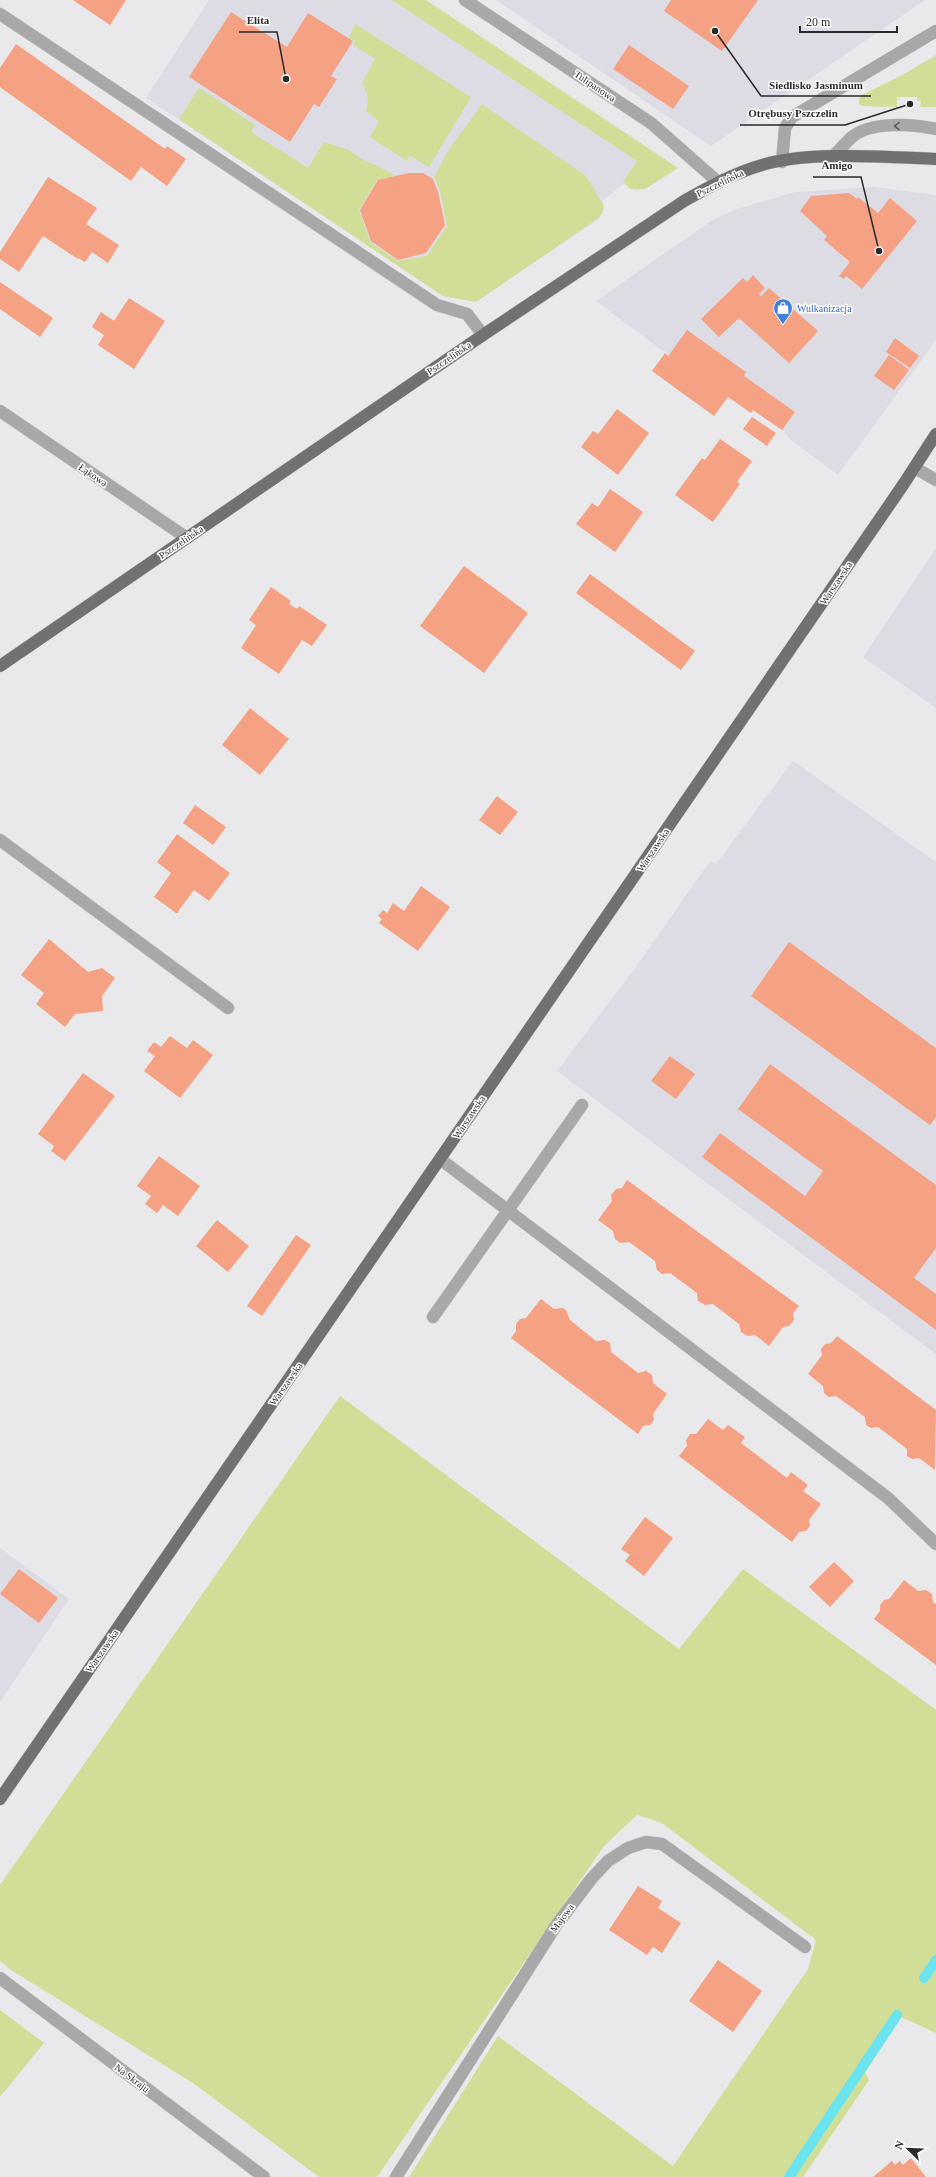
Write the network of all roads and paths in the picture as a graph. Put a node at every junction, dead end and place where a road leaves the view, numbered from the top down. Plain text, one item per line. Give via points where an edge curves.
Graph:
1 (465, 0) edge
2 (0, 14) edge
3 (936, 31) edge
4 (936, 129) edge
5 (832, 157) junction
6 (936, 158) edge
7 (782, 162) junction
8 (718, 182) junction
9 (483, 335) junction
10 (0, 411) edge
11 (936, 434) edge
12 (915, 468) junction
13 (936, 480) edge
14 (187, 538) junction
15 (0, 666) edge
16 (0, 840) edge
17 (228, 1008) dead end
18 (582, 1105) dead end
19 (440, 1159) junction
20 (508, 1210) junction
21 (433, 1317) dead end
22 (936, 1544) edge
23 (0, 1799) edge
24 (805, 1947) dead end
25 (0, 1978) edge
26 (264, 2177) edge
27 (396, 2177) edge

1 - 8 street, Tulipanowa via 651,123
2 - 9 street via 437,305 467,314
3 - 7 street via 792,117 785,128
4 -> 5 street via 877,126 852,136
5 - 6 main road, Pszczelińska
5 - 7 main road, Pszczelińska
7 - 8 main road, Pszczelińska via 757,167
8 - 9 main road, Pszczelińska via 684,201
9 - 14 main road, Pszczelińska
10 - 14 street, Łąkowa
11 - 12 main road, Warszawska
12 - 13 street
12 - 19 main road, Warszawska
14 - 15 main road, Pszczelińska
16 - 17 street
18 - 20 street
19 - 20 street
19 - 23 main road, Warszawska
20 - 21 street
20 - 22 street via 888,1498
24 - 27 street, Majowa via 662,1844 646,1842 628,1848 608,1861 592,1878 557,1924
25 - 26 street, Na Skraju

